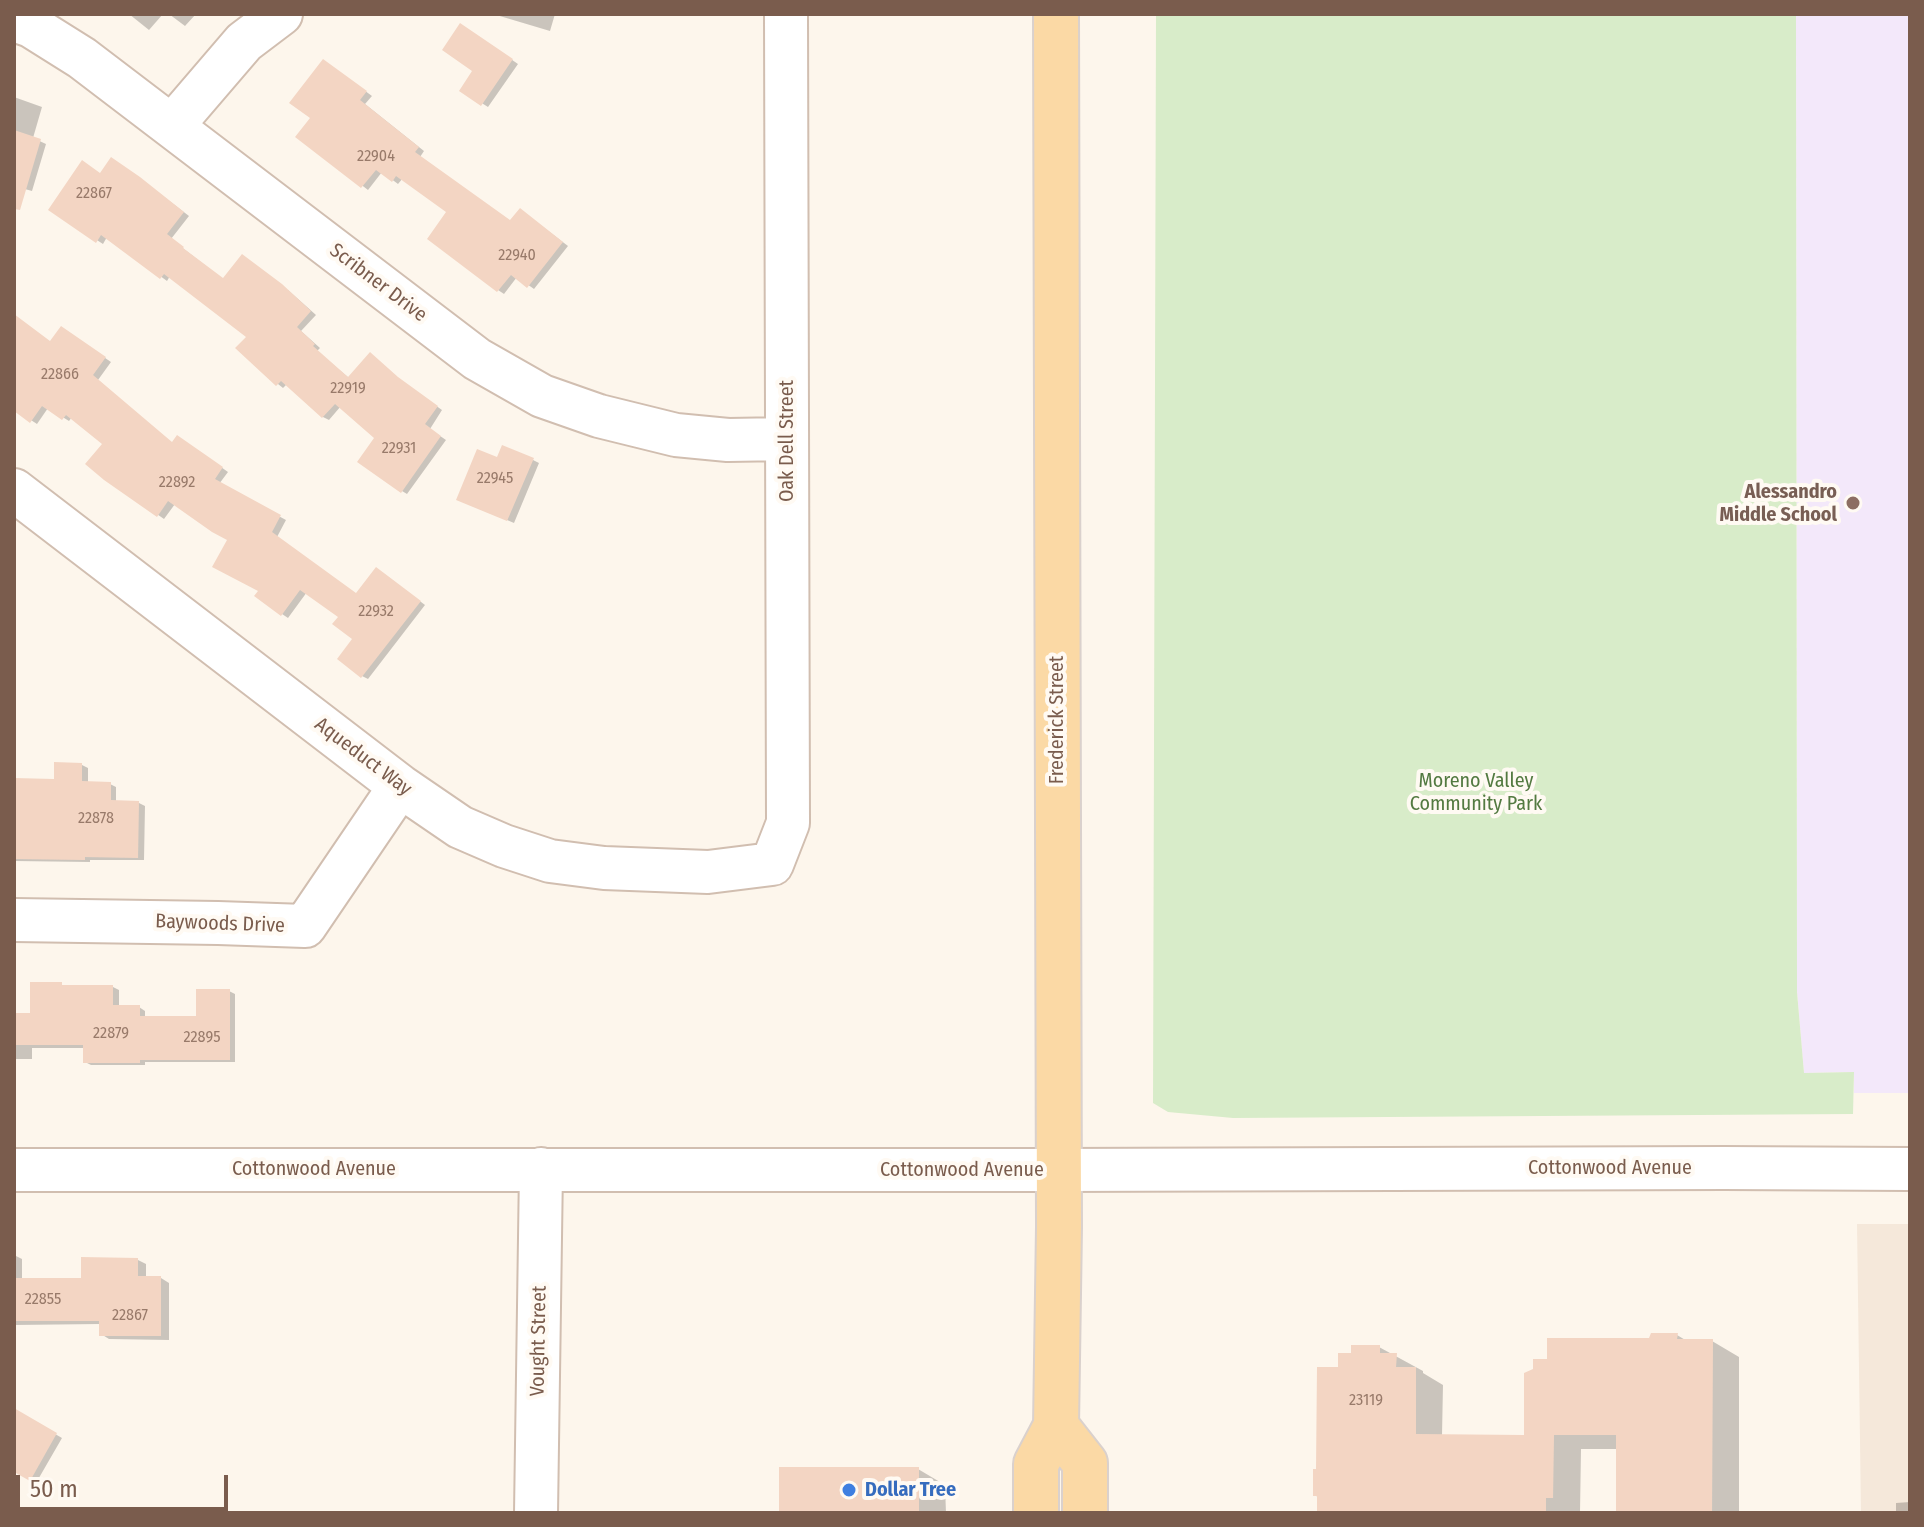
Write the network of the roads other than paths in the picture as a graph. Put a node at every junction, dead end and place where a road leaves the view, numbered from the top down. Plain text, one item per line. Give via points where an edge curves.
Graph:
1 (281, 14) edge
2 (786, 14) edge
3 (1056, 14) edge
4 (14, 20) edge
5 (172, 126) junction
6 (786, 439) junction
7 (14, 490) edge
8 (400, 786) junction
9 (772, 864) joint
10 (14, 920) edge
11 (541, 1169) junction
12 (1910, 1169) edge
13 (14, 1170) edge
14 (1058, 1170) junction
15 (1056, 1426) junction
16 (536, 1513) edge
17 (1036, 1513) edge
18 (1085, 1513) edge

1 - 5 street via 244,42
2 - 6 street, Oak Dell Street
3 - 14 main road, Frederick Street
4 - 5 street, Scribner Drive via 82,58
5 - 6 street, Scribner Drive via 477,359 542,396 676,435
6 - 9 street, Oak Dell Street via 788,823
7 - 8 street, Aqueduct Way
8 - 9 street, Aqueduct Way via 460,827 550,861 708,872
8 - 10 street, Baywoods Drive via 305,926
11 - 13 street, Cottonwood Avenue
11 - 14 street, Cottonwood Avenue
11 - 16 street, Vought Street
12 - 14 street, Cottonwood Avenue
14 - 15 main road, Frederick Street
15 - 17 main road, Frederick Street via 1036,1464
15 - 18 main road via 1085,1463

